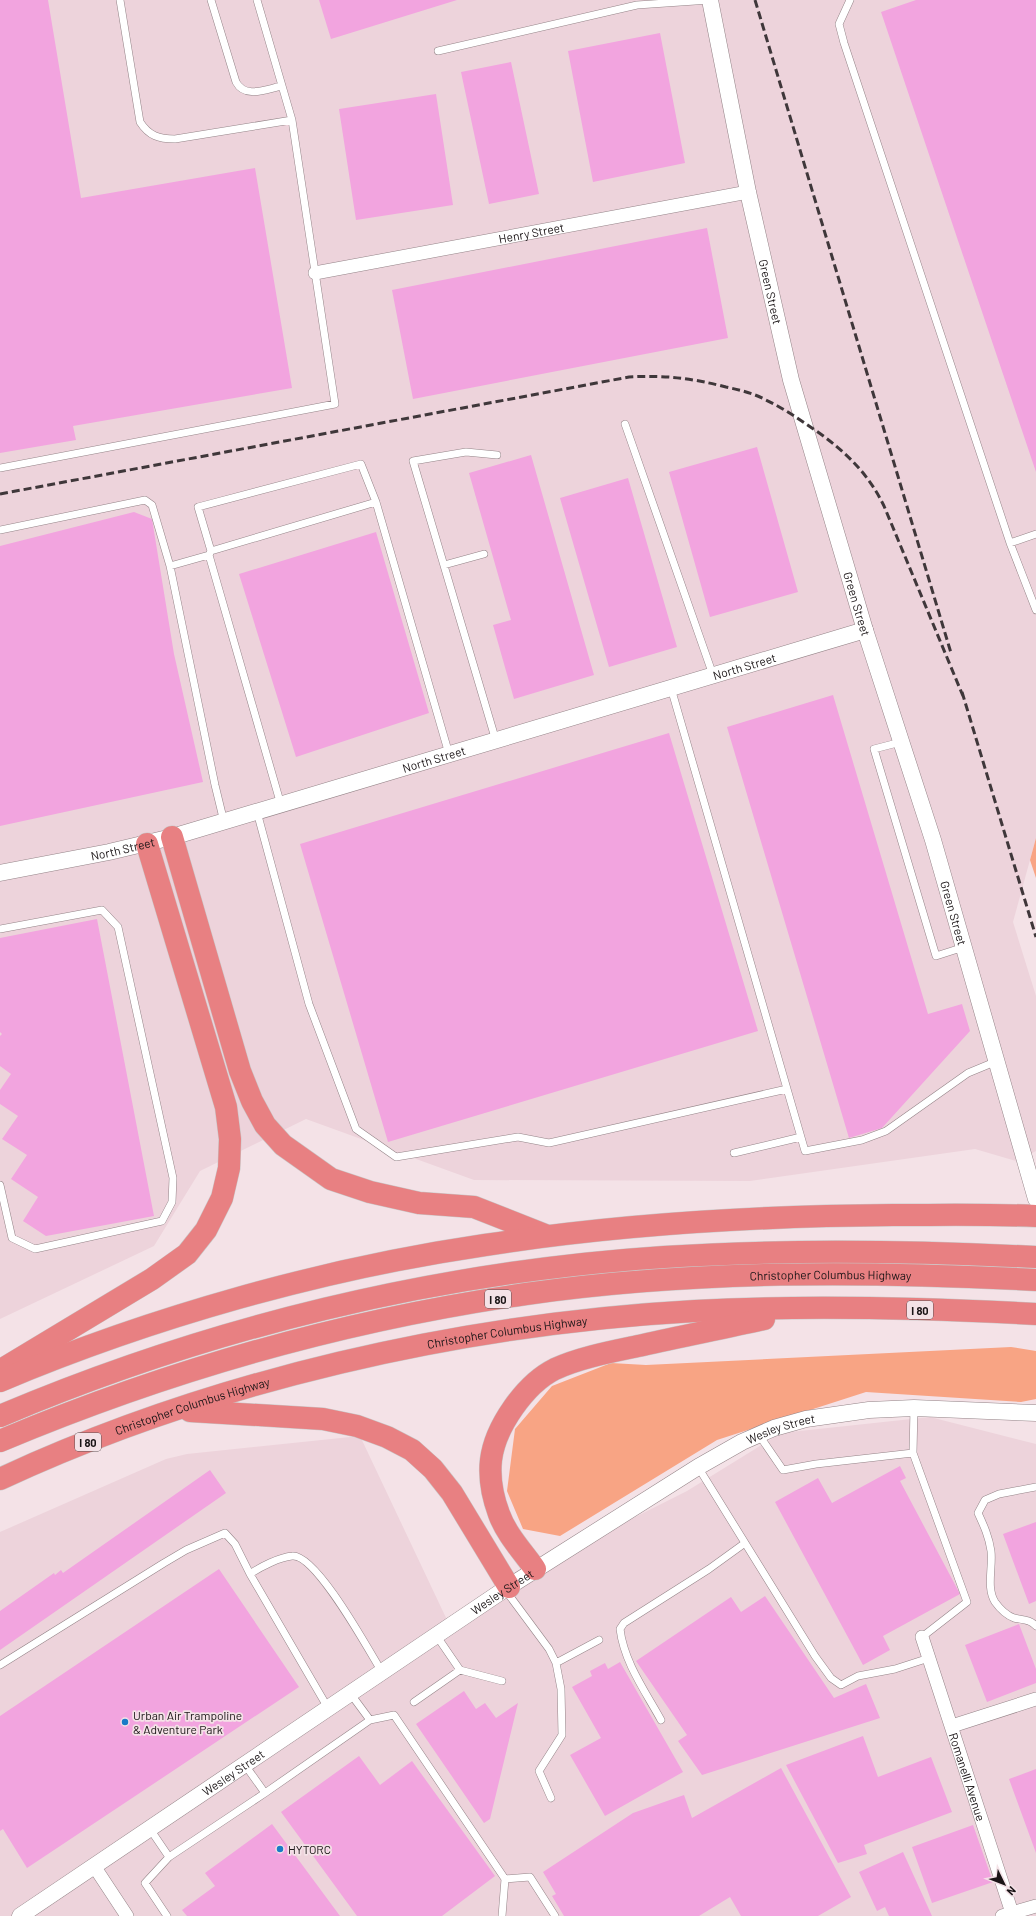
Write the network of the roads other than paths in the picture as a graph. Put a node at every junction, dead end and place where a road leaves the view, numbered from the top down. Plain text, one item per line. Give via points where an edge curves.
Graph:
1 (120, 0) edge
2 (211, 0) edge
3 (257, 0) edge
4 (710, 0) edge
5 (850, 0) edge
6 (438, 51) dead end
7 (282, 86) junction
8 (292, 120) junction
9 (748, 192) junction
10 (315, 273) junction
11 (625, 424) dead end
12 (497, 455) dead end
13 (0, 468) edge
14 (376, 502) junction
15 (0, 530) edge
16 (1036, 534) edge
17 (1010, 543) junction
18 (210, 553) junction
19 (484, 554) dead end
20 (444, 565) junction
21 (170, 566) junction
22 (1036, 610) edge
23 (865, 630) junction
24 (713, 676) junction
25 (671, 688) junction
26 (496, 741) junction
27 (901, 742) junction
28 (449, 754) junction
29 (281, 805) junction
30 (257, 812) junction
31 (224, 822) junction
32 (172, 837) junction
33 (147, 844) junction
34 (0, 873) edge
35 (0, 929) edge
36 (964, 946) junction
37 (998, 1061) junction
38 (787, 1089) junction
39 (801, 1137) junction
40 (734, 1152) dead end
41 (0, 1185) edge
42 (1036, 1199) edge
43 (1036, 1216) edge
44 (546, 1236) junction
45 (1036, 1257) edge
46 (1026, 1280) edge
47 (814, 1308) junction
48 (1031, 1314) edge
49 (0, 1370) edge
50 (0, 1381) edge
51 (914, 1408) junction
52 (178, 1410) junction
53 (1036, 1412) edge
54 (0, 1416) edge
55 (759, 1435) junction
56 (0, 1441) edge
57 (913, 1453) junction
58 (698, 1467) junction
59 (0, 1479) edge
60 (1036, 1487) edge
61 (745, 1543) junction
62 (535, 1569) junction
63 (250, 1574) junction
64 (507, 1588) junction
65 (1036, 1626) edge
66 (436, 1635) junction
67 (922, 1637) joint
68 (599, 1640) dead end
69 (929, 1658) junction
70 (556, 1663) junction
71 (0, 1665) edge
72 (460, 1670) junction
73 (382, 1672) junction
74 (502, 1681) dead end
75 (350, 1693) junction
76 (1036, 1699) edge
77 (414, 1702) dead end
78 (328, 1708) junction
79 (370, 1720) junction
80 (661, 1720) dead end
81 (952, 1726) junction
82 (245, 1765) junction
83 (265, 1793) junction
84 (551, 1798) dead end
85 (150, 1828) junction
86 (168, 1857) junction
87 (94, 1866) junction
88 (505, 1879) junction
89 (1036, 1906) edge
90 (1009, 1915) edge
91 (20, 1916) edge
92 (127, 1916) edge
93 (167, 1916) edge
94 (502, 1916) edge
95 (555, 1916) edge

1 - 8 lane via 140,122 150,134 157,138 175,139
2 - 7 lane via 240,88 250,92
3 - 7 lane
4 - 6 lane via 637,5
4 - 9 street, Green Street
5 - 17 lane via 838,24
7 - 8 lane
8 - 10 lane
9 - 10 street, Henry Street
9 - 23 street, Green Street via 791,380
10 - 13 lane via 335,404
11 - 24 lane
12 - 20 lane via 466,452 413,461
14 - 18 lane
14 - 18 lane via 361,464 198,507
14 - 28 lane
15 - 21 lane via 145,500 152,505
16 - 17 lane
17 - 22 lane
18 - 21 lane
18 - 29 lane
19 - 20 lane
20 - 26 lane
21 - 31 lane
23 - 24 street, North Street
23 - 27 street, Green Street
24 - 25 street, North Street
25 - 26 street, North Street
25 - 38 lane
26 - 28 street, North Street
27 - 36 street, Green Street
27 - 36 lane via 874,749 936,956
28 - 29 street, North Street
29 - 30 street, North Street
30 - 31 street, North Street
30 - 38 lane via 309,1004 356,1129 396,1157 518,1137 548,1143
31 - 32 street, North Street
32 - 33 street, North Street
32 - 44 highway via 240,1071 252,1101 266,1125 283,1145 331,1179 419,1203 474,1207
33 - 34 street, North Street
33 - 49 highway via 226,1107 230,1139 229,1168 222,1198 206,1230 187,1254 152,1279
35 - 41 lane via 102,910 118,927 173,1178 172,1202 162,1221 35,1249 12,1238
36 - 37 street, Green Street
37 - 39 lane via 968,1073 886,1131 874,1136 805,1151
37 - 42 street, Green Street
38 - 39 lane
39 - 40 lane
43 - 44 highway via 803,1216 695,1222
44 - 50 highway via 412,1258 321,1277 224,1302 141,1328
45 - 54 highway, Christopher Columbus Highway / I 80 via 841,1252 722,1254 603,1262 486,1277 369,1299 254,1327 140,1362
46 - 56 highway, Christopher Columbus Highway / I 80 via 818,1275 701,1278 586,1287 470,1303 355,1326 241,1355 87,1406
47 - 48 highway, Christopher Columbus Highway / I 80
47 - 52 highway, Christopher Columbus Highway / I 80 via 637,1315 472,1337 350,1361
47 - 62 highway via 601,1354 555,1370 533,1385 515,1406 500,1430 491,1460 492,1489 499,1515
51 - 53 street, Wesley Street
51 - 55 street, Wesley Street via 837,1413 806,1419
51 - 57 lane
52 - 59 highway, Christopher Columbus Highway / I 80 via 73,1448
52 - 64 highway via 323,1419 387,1436 412,1450 433,1469 452,1492
55 - 57 lane via 783,1470
55 - 58 street, Wesley Street
57 - 67 lane via 967,1602
58 - 61 lane
58 - 62 street, Wesley Street
60 - 65 lane via 999,1494 985,1500 978,1513 988,1533 991,1552 990,1582 994,1600 1002,1611
61 - 69 lane via 815,1656 831,1678 842,1685 858,1676 894,1669
61 - 80 lane via 624,1623 620,1629 631,1666
62 - 64 street, Wesley Street
63 - 71 lane via 235,1544 225,1533 175,1557
63 - 73 lane via 258,1568 292,1556 303,1558 324,1579
63 - 78 lane
64 - 66 street, Wesley Street
64 - 70 lane
66 - 72 lane
66 - 73 street, Wesley Street
67 - 69 street, Romanelli Avenue
68 - 70 lane
69 - 81 street, Romanelli Avenue
70 - 84 lane via 561,1689 562,1735 539,1771
72 - 74 lane
72 - 77 lane
73 - 75 street, Wesley Street
75 - 78 street, Wesley Street
75 - 79 lane
76 - 81 street
78 - 82 street, Wesley Street
79 - 83 lane
79 - 88 lane via 394,1715
81 - 90 street, Romanelli Avenue
82 - 83 lane
82 - 85 street, Wesley Street
83 - 86 lane
85 - 86 lane
85 - 87 street, Wesley Street
86 - 93 lane via 145,1883
87 - 91 street, Wesley Street
87 - 92 street
88 - 94 lane
88 - 95 lane via 530,1877
89 - 90 street

